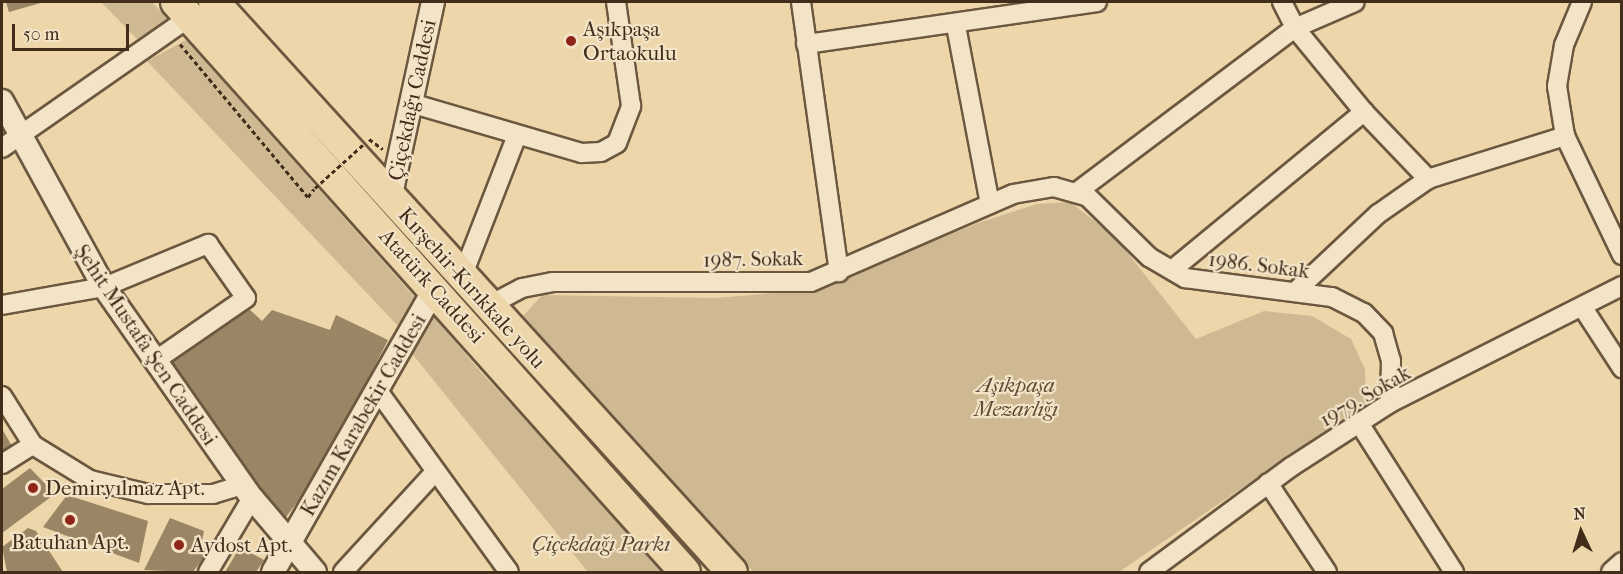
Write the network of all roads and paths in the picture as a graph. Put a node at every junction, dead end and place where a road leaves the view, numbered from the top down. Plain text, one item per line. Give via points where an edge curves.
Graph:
1 (433, 2) edge
2 (616, 2) edge
3 (801, 2) edge
4 (1092, 2) edge
5 (1097, 2) edge
6 (1282, 2) edge
7 (1355, 2) edge
8 (1584, 3) edge
9 (188, 13) edge
10 (956, 26) junction
11 (1295, 28) junction
12 (806, 44) junction
13 (2, 101) edge
14 (414, 104) junction
15 (1364, 112) junction
16 (517, 135) junction
17 (1565, 136) junction
18 (11, 142) edge
19 (365, 143) dead end
20 (1428, 179) junction
21 (1077, 192) junction
22 (390, 199) junction
23 (990, 204) junction
24 (1622, 255) edge
25 (1172, 270) junction
26 (839, 272) junction
27 (448, 283) junction
28 (1622, 286) edge
29 (104, 287) junction
30 (1297, 290) junction
31 (2, 304) edge
32 (488, 306) junction
33 (1583, 308) junction
34 (156, 360) junction
35 (1622, 368) edge
36 (378, 391) junction
37 (2, 396) edge
38 (1390, 404) junction
39 (1359, 423) junction
40 (33, 445) junction
41 (2, 464) edge
42 (436, 471) junction
43 (1268, 483) junction
44 (247, 492) junction
45 (291, 542) junction
46 (1622, 562) edge
47 (208, 573) edge
48 (273, 573) edge
49 (315, 573) edge
50 (343, 573) edge
51 (509, 573) edge
52 (685, 573) edge
53 (732, 573) edge
54 (1149, 573) edge
55 (1327, 573) edge
56 (1455, 573) edge
57 (1611, 573) edge

1 - 14 street, Çiçekdağı Caddesi
2 - 16 street via 631,106 617,143 582,153
3 - 12 street
4 - 5 street
4 - 10 street
6 - 11 street
7 - 11 street
8 - 17 street via 1564,45 1557,86
9 - 18 street
9 - 19 path, bridge via 308,197
9 - 22 highway, Kırşehir-Kırıkkale yolu
9 - 27 highway, Atatürk Caddesi
10 - 12 street
10 - 23 street
11 - 15 street
11 - 21 street
12 - 26 street
13 - 18 street, Şehit Mustafa Şen Caddesi
14 - 16 street
14 - 22 street, Çiçekdağı Caddesi
15 - 20 street
15 - 25 street
16 - 27 street
17 - 20 street
17 - 24 street
18 - 29 street, Şehit Mustafa Şen Caddesi
20 - 30 street via 1378,214
21 - 23 street, 1987. Sokak via 1029,190
21 - 25 street, 1986. Sokak via 1149,257
22 - 27 highway, Kırşehir-Kırıkkale yolu
23 - 26 street, 1987. Sokak
25 - 30 street, 1986. Sokak via 1220,285
26 - 32 street, 1987. Sokak via 787,284 553,282 522,288
27 - 32 highway, Kırşehir-Kırıkkale yolu
27 - 36 street, Kazım Karabekir Caddesi
27 - 52 highway, Atatürk Caddesi
28 - 33 street, 1979. Sokak
29 - 31 street
29 - 34 street, Şehit Mustafa Şen Caddesi
29 - 34 street via 208,244 246,298
30 - 38 street, 1986. Sokak via 1332,297 1364,313 1383,333 1391,361
32 - 53 highway, Kırşehir-Kırıkkale yolu
33 - 35 street
33 - 38 street, 1979. Sokak
34 - 44 street, Şehit Mustafa Şen Caddesi
36 - 42 street
36 - 45 street, Kazım Karabekir Caddesi
37 - 40 street
38 - 39 street, 1979. Sokak
39 - 43 street, 1979. Sokak
39 - 56 street
40 - 41 street
40 - 44 street via 74,471 119,489
42 - 50 street
42 - 51 street
43 - 54 street, 1979. Sokak
43 - 55 street
44 - 45 street, Şehit Mustafa Şen Caddesi
44 - 47 street
45 - 48 street, Kazım Karabekir Caddesi
45 - 49 street, Şehit Mustafa Şen Caddesi
46 - 57 street

